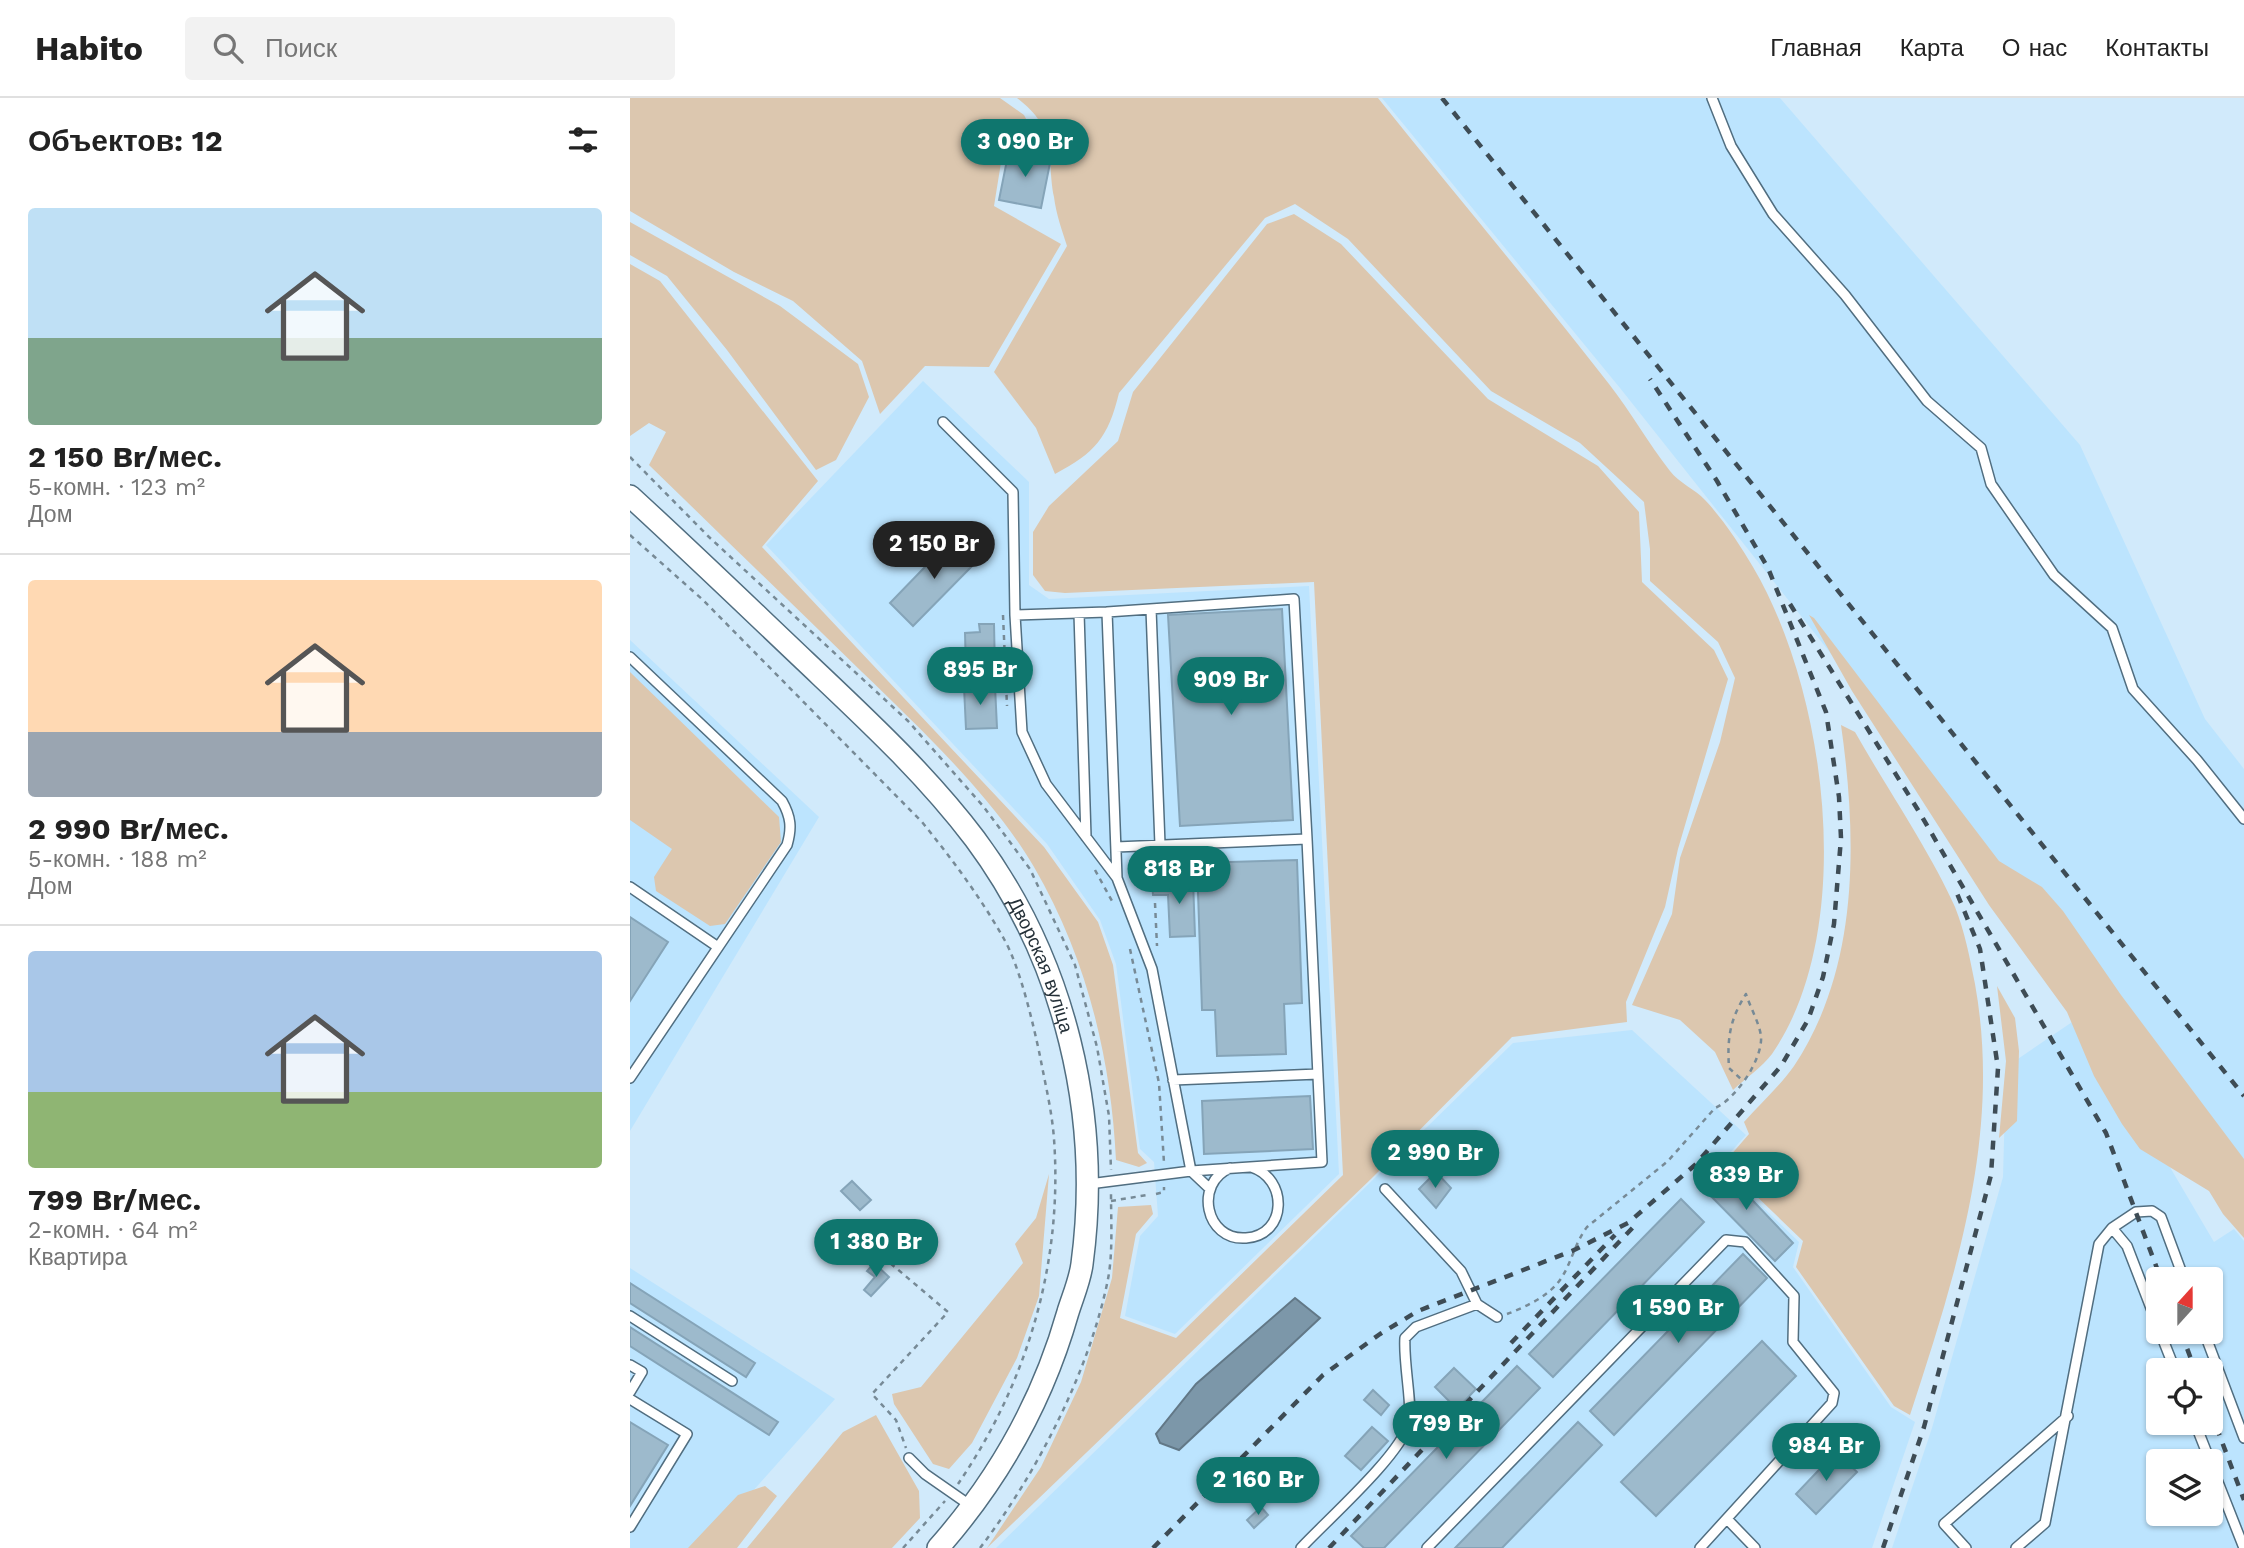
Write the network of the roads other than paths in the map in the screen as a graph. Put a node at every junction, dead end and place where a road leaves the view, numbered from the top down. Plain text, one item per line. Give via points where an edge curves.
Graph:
1 (1712, 98) edge
2 (943, 422) dead end
3 (630, 496) edge
4 (1151, 609) junction
5 (1107, 612) junction
6 (1079, 613) junction
7 (1015, 615) junction
8 (630, 657) edge
9 (2244, 819) edge
10 (1086, 837) junction
11 (1307, 839) junction
12 (1160, 845) junction
13 (1116, 847) junction
14 (1117, 878) junction
15 (630, 887) edge
16 (718, 947) junction
17 (1318, 1074) junction
18 (630, 1078) edge
19 (1174, 1080) junction
20 (1235, 1166) junction
21 (1247, 1166) junction
22 (1191, 1171) junction
23 (1089, 1184) junction
24 (1209, 1188) junction
25 (1385, 1189) dead end
26 (2112, 1228) junction
27 (2180, 1267) edge
28 (2146, 1295) edge
29 (1477, 1304) junction
30 (630, 1316) edge
31 (1497, 1317) road end
32 (2209, 1344) edge
33 (630, 1365) edge
34 (732, 1381) dead end
35 (630, 1392) edge
36 (630, 1399) edge
37 (2068, 1416) junction
38 (2244, 1438) edge
39 (909, 1458) road end
40 (2223, 1495) edge
41 (974, 1508) junction
42 (1727, 1519) junction
43 (630, 1527) edge
44 (938, 1548) edge
45 (1301, 1548) edge
46 (1427, 1548) edge
47 (1700, 1548) edge
48 (1755, 1548) edge
49 (1966, 1548) edge
50 (2016, 1548) edge
51 (2244, 1548) edge

1 - 9 lane via 1731,146 1773,214 1845,295 1927,401 1981,448 1991,484 2054,575 2112,628 2133,689
2 - 7 lane via 1013,492
3 - 23 street, Дворская вуліца via 884,737 940,797 998,874 1055,989 1086,1125
4 - 5 lane
4 - 11 lane via 1294,599
4 - 12 lane
5 - 6 lane
5 - 13 lane
6 - 7 lane
6 - 10 lane
7 - 10 lane via 1022,732 1045,784
8 - 16 lane via 782,801 789,814 787,845
10 - 14 lane
11 - 12 lane
11 - 17 lane
12 - 13 lane
13 - 14 lane
14 - 19 lane via 1152,969
15 - 16 lane
16 - 18 lane
17 - 19 lane
17 - 21 lane via 1322,1162
19 - 22 lane
20 - 21 lane
20 - 22 lane
20 - 24 lane
21 - 24 lane via 1268,1175 1279,1195 1275,1218 1258,1235 1234,1237 1214,1224 1207,1200
22 - 23 lane
22 - 24 lane
23 - 41 street, Дворская вуліца via 1082,1267 1059,1343 1017,1436
25 - 29 lane via 1461,1271
26 - 27 lane via 2136,1212 2152,1211 2161,1217
26 - 28 lane via 2127,1246
26 - 37 lane via 2099,1244
29 - 31 lane
29 - 45 lane via 1416,1327 1405,1338 1409,1422 1399,1445
30 - 34 lane
32 - 38 lane
33 - 35 lane via 642,1372
36 - 43 lane via 687,1434
37 - 49 lane via 1944,1524
37 - 50 lane via 2045,1523
39 - 41 lane
40 - 51 lane
41 - 44 street, Дворская вуліца
42 - 46 lane via 1832,1403 1833,1392 1793,1342 1794,1296 1745,1242 1735,1239 1726,1240
42 - 47 lane
42 - 48 lane

